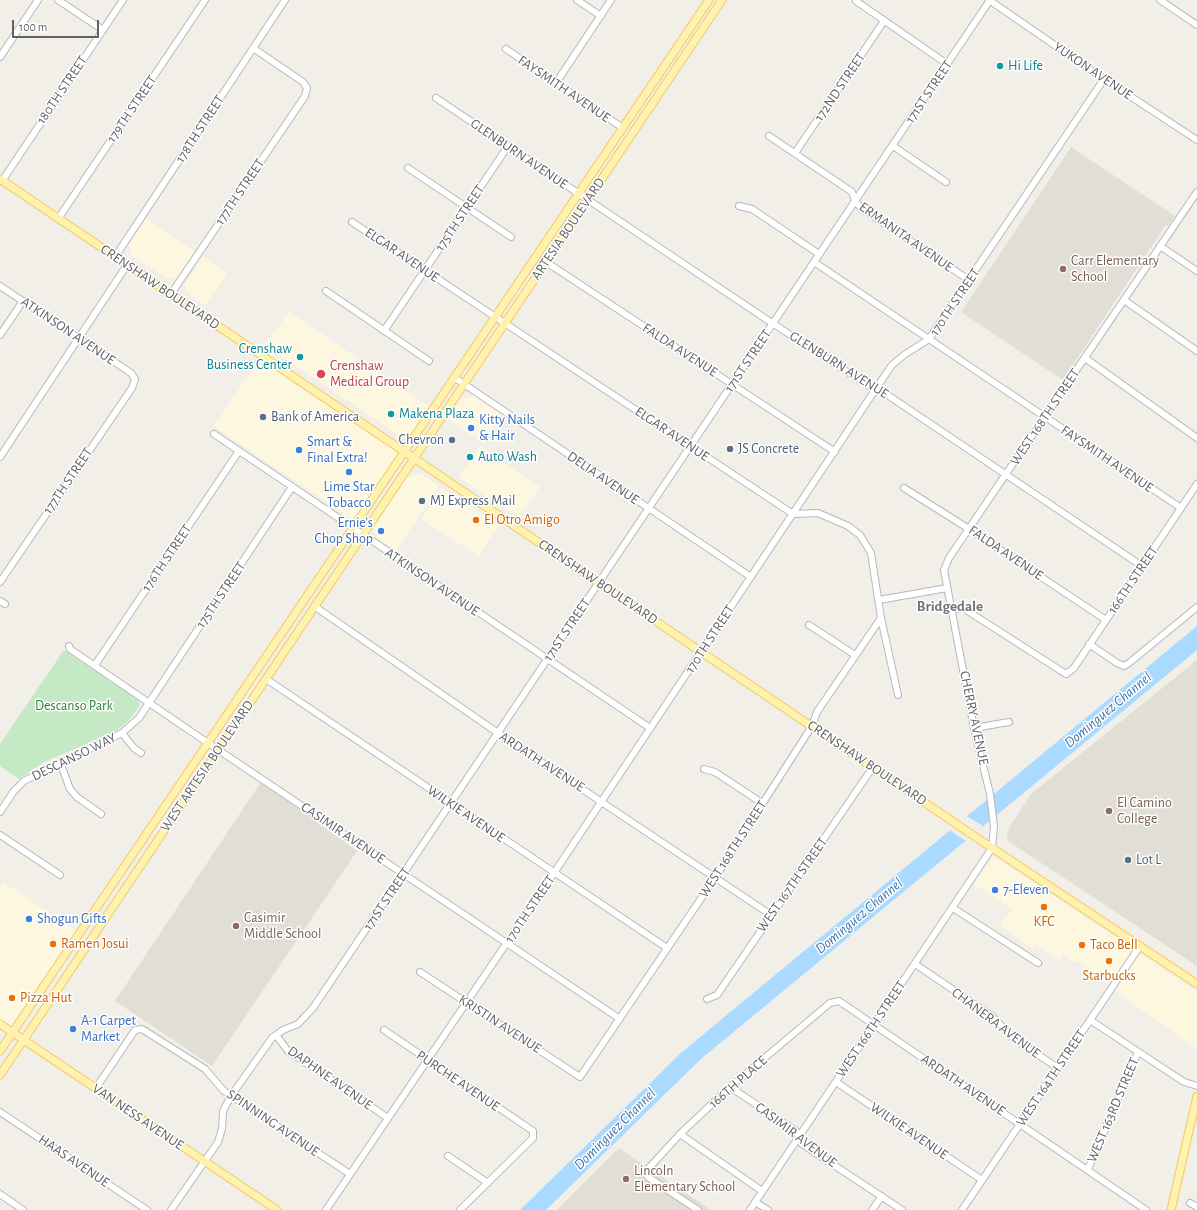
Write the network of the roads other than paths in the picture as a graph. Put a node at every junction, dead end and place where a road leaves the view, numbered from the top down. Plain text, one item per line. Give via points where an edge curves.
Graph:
1 (38, 0) edge
2 (58, 0) edge
3 (123, 0) edge
4 (205, 0) edge
5 (285, 0) edge
6 (577, 0) edge
7 (611, 0) edge
8 (709, 0) edge
9 (722, 0) edge
10 (990, 0) edge
11 (1160, 0) edge
12 (856, 1) dead end
13 (600, 16) junction
14 (884, 21) junction
15 (1197, 24) edge
16 (102, 30) junction
17 (253, 48) junction
18 (506, 49) dead end
19 (0, 57) edge
20 (947, 64) junction
21 (1104, 79) junction
22 (556, 83) junction
23 (436, 98) dead end
24 (623, 128) junction
25 (769, 136) dead end
26 (1197, 140) edge
27 (508, 146) junction
28 (892, 146) junction
29 (795, 153) junction
30 (408, 168) dead end
31 (1, 180) edge
32 (946, 182) dead end
33 (1197, 192) edge
34 (579, 194) junction
35 (587, 200) junction
36 (855, 201) junction
37 (739, 206) dead end
38 (467, 208) junction
39 (58, 219) junction
40 (352, 222) dead end
41 (511, 237) dead end
42 (1160, 246) junction
43 (819, 254) junction
44 (115, 257) junction
45 (546, 262) junction
46 (814, 262) junction
47 (127, 265) junction
48 (425, 270) junction
49 (1197, 271) edge
50 (969, 280) junction
51 (0, 286) edge
52 (326, 292) dead end
53 (170, 294) junction
54 (1124, 300) junction
55 (23, 301) junction
56 (496, 317) junction
57 (505, 323) junction
58 (773, 323) junction
59 (384, 331) junction
60 (0, 335) edge
61 (79, 338) junction
62 (929, 340) junction
63 (1197, 351) edge
64 (1085, 358) junction
65 (429, 361) dead end
66 (455, 378) junction
67 (135, 379) joint
68 (464, 384) junction
69 (732, 384) junction
70 (875, 390) junction
71 (1045, 417) junction
72 (214, 434) dead end
73 (1197, 438) edge
74 (690, 446) junction
75 (239, 451) junction
76 (404, 452) junction
77 (835, 452) junction
78 (0, 457) edge
79 (414, 458) junction
80 (1005, 475) junction
81 (1197, 484) edge
82 (292, 487) junction
83 (904, 488) dead end
84 (1181, 508) junction
85 (649, 509) junction
86 (793, 514) junction
87 (353, 527) junction
88 (969, 529) junction
89 (363, 534) junction
90 (1142, 566) junction
91 (751, 577) junction
92 (0, 582) edge
93 (599, 583) junction
94 (947, 588) junction
95 (879, 600) junction
96 (314, 606) junction
97 (1197, 607) edge
98 (951, 609) junction
99 (881, 618) junction
100 (1106, 620) junction
101 (809, 625) dead end
102 (1089, 644) junction
103 (69, 646) dead end
104 (701, 652) junction
105 (855, 655) junction
106 (547, 660) junction
107 (95, 666) junction
108 (266, 679) junction
109 (898, 695) dead end
110 (150, 702) junction
111 (1009, 722) dead end
112 (812, 726) junction
113 (650, 728) junction
114 (974, 728) junction
115 (122, 733) junction
116 (498, 733) junction
117 (208, 743) junction
118 (218, 749) junction
119 (141, 753) dead end
120 (60, 762) junction
121 (873, 767) junction
122 (704, 769) dead end
123 (602, 801) junction
124 (450, 803) junction
125 (762, 803) junction
126 (0, 812) edge
127 (101, 814) dead end
128 (0, 835) edge
129 (992, 848) junction
130 (554, 873) junction
131 (404, 874) junction
132 (60, 875) dead end
133 (715, 878) junction
134 (953, 908) junction
135 (771, 915) junction
136 (507, 943) junction
137 (1140, 946) junction
138 (667, 948) junction
139 (1038, 963) dead end
140 (915, 964) junction
141 (420, 972) dead end
142 (1197, 984) edge
143 (707, 999) dead end
144 (839, 1001) joint
145 (467, 1002) junction
146 (620, 1019) junction
147 (1090, 1020) junction
148 (0, 1024) edge
149 (874, 1025) junction
150 (384, 1030) dead end
151 (13, 1032) junction
152 (276, 1035) junction
153 (24, 1040) junction
154 (0, 1051) edge
155 (1138, 1052) junction
156 (428, 1060) junction
157 (1058, 1068) junction
158 (0, 1075) edge
159 (580, 1077) joint
160 (836, 1082) junction
161 (1197, 1086) edge
162 (730, 1087) junction
163 (96, 1088) junction
164 (231, 1096) junction
165 (1197, 1096) edge
166 (0, 1112) edge
167 (388, 1118) junction
168 (1020, 1123) junction
169 (1194, 1124) edge
170 (680, 1134) junction
171 (799, 1136) junction
172 (448, 1156) dead end
173 (205, 1162) junction
174 (1088, 1169) junction
175 (350, 1174) junction
176 (982, 1180) junction
177 (488, 1183) junction
178 (762, 1191) junction
179 (0, 1194) edge
180 (882, 1196) junction
181 (755, 1202) junction
182 (1190, 1203) dead end
183 (1197, 1207) edge
184 (24, 1210) edge
185 (147, 1210) edge
186 (171, 1210) edge
187 (277, 1210) edge
188 (326, 1210) edge
189 (460, 1210) edge
190 (698, 1210) edge
191 (750, 1210) edge
192 (768, 1210) edge
193 (872, 1210) edge
194 (902, 1210) edge
195 (962, 1210) edge
196 (1146, 1210) edge
197 (1171, 1210) edge

1 - 19 street
2 - 16 street
3 - 16 street, 180TH STREET
4 - 39 street, 179TH STREET
5 - 17 street, 178TH STREET
6 - 13 street
7 - 13 street
8 - 24 main road, ARTESIA BOULEVARD
9 - 35 main road, ARTESIA BOULEVARD
10 - 20 street, 171ST STREET
10 - 21 street, YUKON AVENUE
11 - 15 street
12 - 14 street
13 - 22 street
14 - 20 street
14 - 29 street, 172ND STREET
16 - 31 street, 180TH STREET
17 - 44 street, 178TH STREET
17 - 53 street, 177TH STREET via 303,82 307,88 305,96
18 - 22 street, FAYSMITH AVENUE
20 - 28 street, 171ST STREET
21 - 26 street, YUKON AVENUE
21 - 50 street, 170TH STREET
22 - 24 street, FAYSMITH AVENUE
23 - 27 street, GLENBURN AVENUE
24 - 34 main road, ARTESIA BOULEVARD
25 - 29 street, ERMANITA AVENUE
27 - 34 street, GLENBURN AVENUE
27 - 38 street, 175TH STREET
28 - 32 street
28 - 36 street, 171ST STREET
29 - 36 street, ERMANITA AVENUE via 852,192
30 - 38 street
31 - 39 main road, CRENSHAW BOULEVARD
33 - 42 street, WEST 168TH STREET
34 - 35 street, GLENBURN AVENUE
34 - 56 main road, ARTESIA BOULEVARD
35 - 45 main road, ARTESIA BOULEVARD
35 - 58 street, GLENBURN AVENUE
36 - 43 street, 171ST STREET
36 - 50 street, ERMANITA AVENUE via 861,208
37 - 43 street via 752,209
38 - 41 street
38 - 48 street, 175TH STREET
39 - 44 main road, CRENSHAW BOULEVARD
40 - 48 street, ELGAR AVENUE
42 - 49 street
42 - 54 street, WEST 168TH STREET
43 - 46 street, 171ST STREET
44 - 47 main road, CRENSHAW BOULEVARD
45 - 57 main road, ARTESIA BOULEVARD
45 - 69 street, FALDA AVENUE
46 - 58 street, 171ST STREET
46 - 62 street, FAYSMITH AVENUE
47 - 53 main road, CRENSHAW BOULEVARD
47 - 61 street
48 - 56 street, ELGAR AVENUE
48 - 59 street, 175TH STREET
50 - 62 street, 170TH STREET
51 - 55 street, ATKINSON AVENUE
52 - 59 street
53 - 76 main road, CRENSHAW BOULEVARD
54 - 63 street
54 - 64 street, WEST 168TH STREET
55 - 60 street
55 - 61 street, ATKINSON AVENUE
56 - 57 street, ELGAR AVENUE
56 - 66 main road, ARTESIA BOULEVARD
57 - 68 main road, ARTESIA BOULEVARD
57 - 74 street, ELGAR AVENUE
58 - 69 street, 171ST STREET
58 - 70 street, GLENBURN AVENUE
59 - 65 street
61 - 67 street, ATKINSON AVENUE via 131,373
61 - 78 street
62 - 70 street, 170TH STREET via 904,355 892,366
62 - 71 street, FAYSMITH AVENUE
64 - 71 street, WEST 168TH STREET
64 - 73 street
66 - 68 street, DELIA AVENUE
66 - 76 main road, ARTESIA BOULEVARD
67 - 92 street, 177TH STREET via 132,388
68 - 79 main road, ARTESIA BOULEVARD
68 - 85 street, DELIA AVENUE
69 - 74 street, 171ST STREET
69 - 77 street, FALDA AVENUE
70 - 77 street, 170TH STREET
70 - 80 street, GLENBURN AVENUE via 883,392
71 - 80 street, WEST 168TH STREET
71 - 84 street, FAYSMITH AVENUE
72 - 75 street, ATKINSON AVENUE
74 - 85 street, 171ST STREET
74 - 86 street, ELGAR AVENUE
75 - 82 street, ATKINSON AVENUE
75 - 107 street, 176TH STREET
76 - 79 main road, CRENSHAW BOULEVARD
76 - 87 main road, WEST ARTESIA BOULEVARD
77 - 86 street, 170TH STREET
79 - 89 main road, WEST ARTESIA BOULEVARD
79 - 93 main road, CRENSHAW BOULEVARD
80 - 88 street, WEST 168TH STREET
80 - 90 street, GLENBURN AVENUE
81 - 84 street, 166TH STREET
82 - 87 street, ATKINSON AVENUE
82 - 110 street, 175TH STREET
83 - 88 street, FALDA AVENUE
84 - 90 street, 166TH STREET
85 - 91 street, DELIA AVENUE
85 - 93 street, 171ST STREET
86 - 91 street, 170TH STREET
86 - 95 street via 818,513 848,526 860,535 871,553
87 - 89 street, ATKINSON AVENUE
87 - 117 main road, WEST ARTESIA BOULEVARD
88 - 94 street, WEST 168TH STREET via 944,570
88 - 100 street, FALDA AVENUE
89 - 96 main road, WEST ARTESIA BOULEVARD
89 - 106 street, ATKINSON AVENUE
90 - 100 street, 166TH STREET
91 - 104 street, 170TH STREET
93 - 104 main road, CRENSHAW BOULEVARD
93 - 106 street, 171ST STREET
94 - 95 street
94 - 98 street, CHERRY AVENUE
95 - 99 street
96 - 108 main road, WEST ARTESIA BOULEVARD
96 - 116 street, ARDATH AVENUE
97 - 102 street via 1124,666
98 - 102 street, 166TH STREET via 963,608 1066,674 1074,668
98 - 114 street, CHERRY AVENUE
99 - 105 street, WEST 168TH STREET
99 - 109 street
100 - 102 street, 166TH STREET
101 - 105 street
103 - 107 street, CASIMIR AVENUE
104 - 112 main road, CRENSHAW BOULEVARD
104 - 113 street, 170TH STREET
105 - 112 street, WEST 168TH STREET via 817,712
106 - 113 street, ATKINSON AVENUE
106 - 116 street, 171ST STREET
107 - 110 street, CASIMIR AVENUE
108 - 118 main road, WEST ARTESIA BOULEVARD
108 - 124 street, WILKIE AVENUE
110 - 115 street, DESCANSO WAY via 139,718
110 - 117 street, CASIMIR AVENUE
111 - 114 street
112 - 121 main road, CRENSHAW BOULEVARD
112 - 125 street, WEST 168TH STREET
113 - 123 street, 170TH STREET
114 - 129 street, CHERRY AVENUE via 994,818
115 - 119 street
115 - 120 street, DESCANSO WAY
116 - 123 street, ARDATH AVENUE
116 - 124 street, 171ST STREET
117 - 118 street, CASIMIR AVENUE
117 - 151 main road, WEST ARTESIA BOULEVARD
118 - 131 street, CASIMIR AVENUE
118 - 153 main road, WEST ARTESIA BOULEVARD
120 - 126 street, DESCANSO WAY via 24,781
120 - 127 street via 70,789 77,798
121 - 129 main road, CRENSHAW BOULEVARD
121 - 135 street, WEST 167TH STREET
122 - 125 street via 715,772
123 - 130 street, 170TH STREET
123 - 133 street, ARDATH AVENUE
124 - 130 street, WILKIE AVENUE
124 - 131 street, 171ST STREET
125 - 133 street, WEST 168TH STREET
128 - 132 street
129 - 134 street, WEST 166TH STREET
129 - 137 main road, CRENSHAW BOULEVARD
130 - 136 street, 170TH STREET
130 - 138 street, WILKIE AVENUE
131 - 136 street, CASIMIR AVENUE
131 - 152 street, 171ST STREET via 309,1013 298,1024
133 - 135 street, ARDATH AVENUE
133 - 138 street, WEST 168TH STREET
134 - 139 street
134 - 140 street, WEST 166TH STREET
135 - 143 street, WEST 167TH STREET via 717,995
136 - 145 street, 170TH STREET
136 - 146 street, CASIMIR AVENUE
137 - 142 main road, CRENSHAW BOULEVARD
137 - 147 street, WEST 164TH STREET
138 - 146 street, WEST 168TH STREET
140 - 149 street, WEST 166TH STREET
140 - 157 street, CHANERA AVENUE via 992,1016 1013,1038
141 - 145 street, KRISTIN AVENUE
144 - 149 street, ARDATH AVENUE
144 - 162 street, 166TH PLACE via 830,1003
145 - 156 street, 170TH STREET
145 - 159 street, KRISTIN AVENUE
146 - 159 street, WEST 168TH STREET
147 - 155 street
147 - 157 street, WEST 164TH STREET
148 - 151 main road, VAN NESS AVENUE
149 - 160 street, WEST 166TH STREET
149 - 168 street, ARDATH AVENUE
150 - 156 street, PURCHE AVENUE
151 - 153 main road, VAN NESS AVENUE
151 - 154 main road, WEST ARTESIA BOULEVARD
152 - 164 street, 171ST STREET
152 - 167 street, DAPHNE AVENUE via 288,1051
153 - 158 main road, WEST ARTESIA BOULEVARD
153 - 163 main road, VAN NESS AVENUE
155 - 161 street via 1184,1082
155 - 174 street, WEST 163RD STREET
156 - 167 street, 170TH STREET
156 - 177 street, PURCHE AVENUE via 533,1131 532,1138
157 - 168 street, WEST 164TH STREET
160 - 171 street, WEST 166TH STREET
160 - 176 street, WILKIE AVENUE
162 - 170 street, 166TH PLACE
162 - 171 street, CASIMIR AVENUE via 796,1131
163 - 164 street, SPINNING AVENUE via 138,1028 205,1069
163 - 173 main road, VAN NESS AVENUE
164 - 173 street, 171ST STREET via 222,1111 221,1136
164 - 175 street, SPINNING AVENUE
165 - 169 main road
166 - 185 street, HAAS AVENUE
167 - 175 street, 170TH STREET
168 - 174 street, ARDATH AVENUE
168 - 176 street, WEST 164TH STREET
169 - 197 main road
170 - 178 street
170 - 190 street, 166TH PLACE via 646,1174
171 - 178 street, WEST 166TH STREET
171 - 180 street, CASIMIR AVENUE via 802,1144
172 - 177 street
173 - 186 street, 171ST STREET
173 - 187 main road, VAN NESS AVENUE
174 - 196 street, ARDATH AVENUE
175 - 188 street, 170TH STREET
176 - 195 street, WEST 164TH STREET
177 - 189 street
178 - 181 street, WEST 166TH STREET
179 - 184 street
180 - 193 street
180 - 194 street, CASIMIR AVENUE
181 - 191 street, WEST 166TH STREET
181 - 192 street
182 - 183 street

